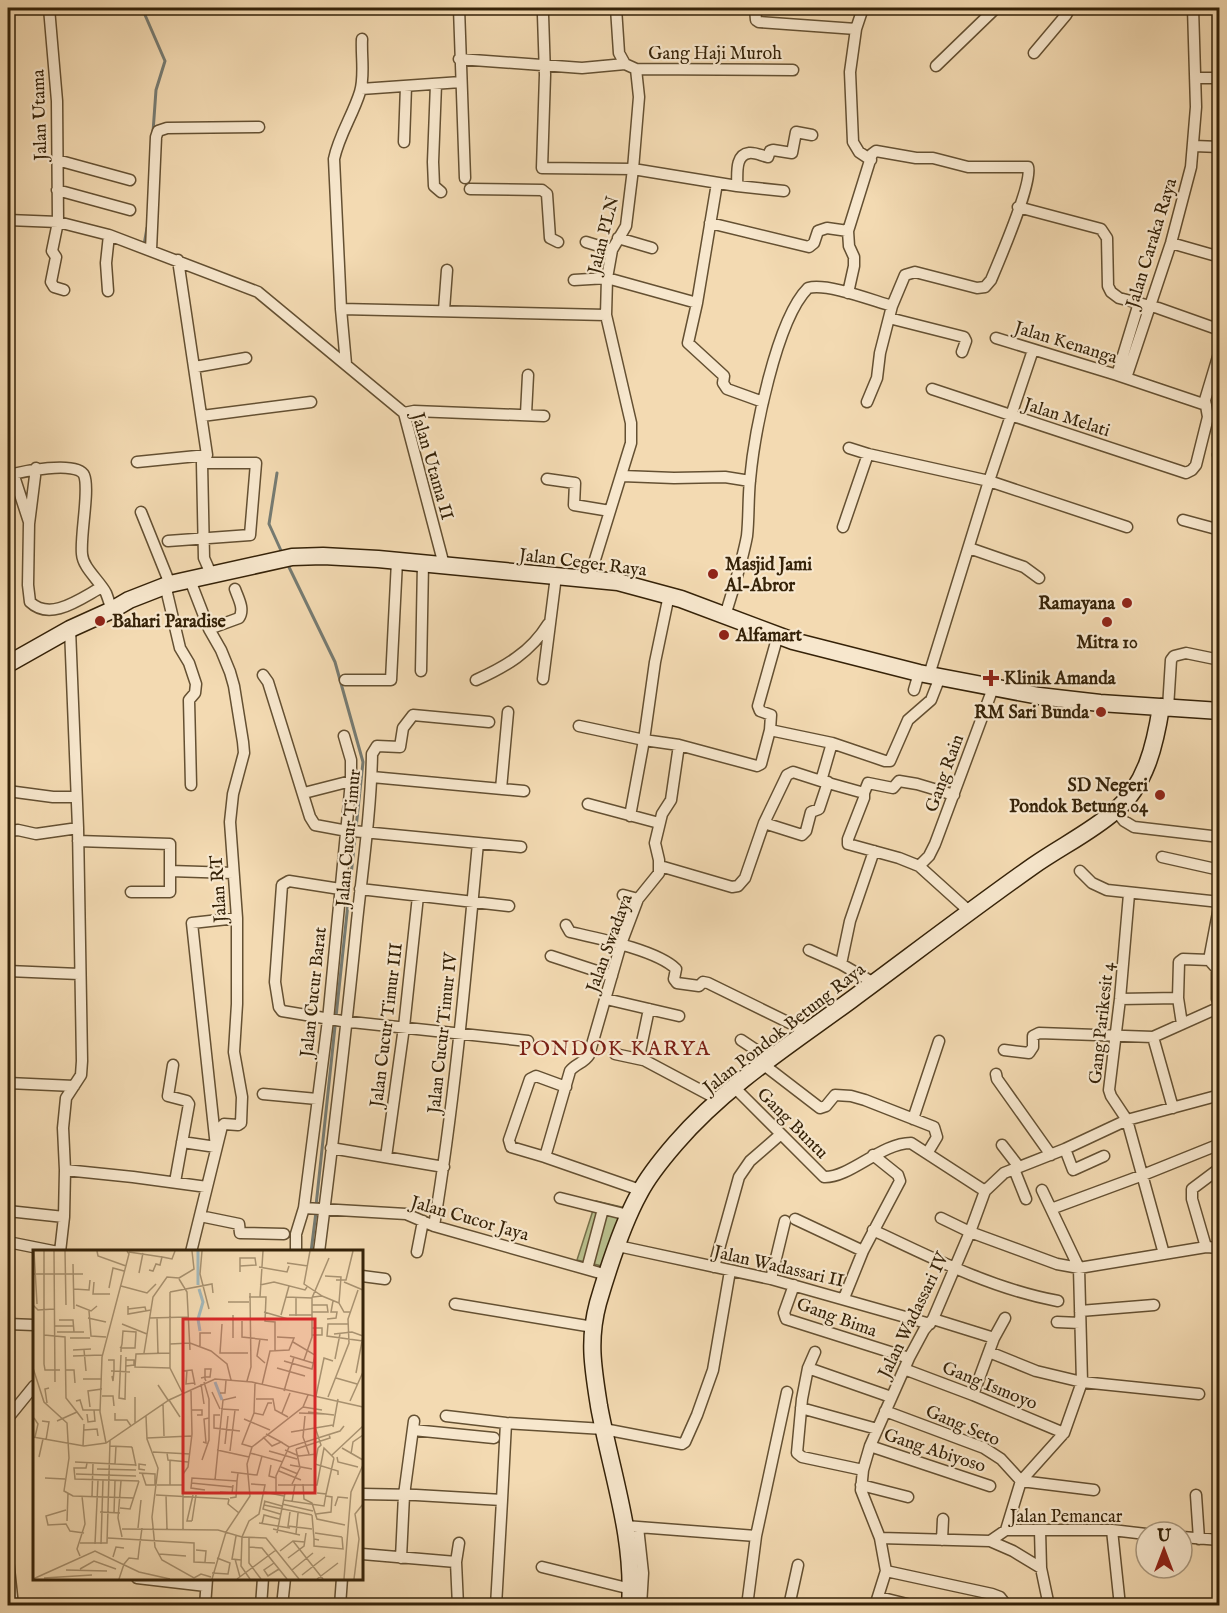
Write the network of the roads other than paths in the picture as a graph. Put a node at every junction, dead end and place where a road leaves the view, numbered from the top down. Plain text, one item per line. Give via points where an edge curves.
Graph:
1 (49, 8) edge
2 (459, 8) edge
3 (615, 8) edge
4 (755, 8) edge
5 (863, 8) edge
6 (996, 8) edge
7 (1070, 8) edge
8 (1193, 8) edge
9 (543, 15) dead end
10 (856, 29) junction
11 (362, 39) dead end
12 (1034, 53) dead end
13 (459, 59) junction
14 (625, 64) junction
15 (544, 65) junction
16 (936, 66) dead end
17 (636, 69) junction
18 (793, 70) dead end
19 (1195, 78) junction
20 (1220, 78) edge
21 (461, 82) junction
22 (436, 84) junction
23 (406, 86) junction
24 (361, 89) junction
25 (260, 127) dead end
26 (812, 135) dead end
27 (404, 142) dead end
28 (1194, 147) junction
29 (1220, 147) edge
30 (57, 160) junction
31 (871, 160) junction
32 (543, 168) junction
33 (633, 168) junction
34 (465, 178) dead end
35 (130, 180) dead end
36 (717, 183) junction
37 (737, 186) junction
38 (470, 189) dead end
39 (57, 190) junction
40 (543, 191) junction
41 (784, 191) dead end
42 (441, 192) dead end
43 (1018, 207) junction
44 (130, 210) dead end
45 (8, 220) edge
46 (58, 222) junction
47 (710, 223) junction
48 (848, 231) junction
49 (109, 235) junction
50 (618, 238) junction
51 (558, 242) dead end
52 (586, 242) dead end
53 (1172, 243) junction
54 (652, 248) dead end
55 (149, 249) junction
56 (612, 250) junction
57 (1220, 257) edge
58 (179, 265) junction
59 (447, 270) dead end
60 (607, 278) junction
61 (574, 280) dead end
62 (64, 290) dead end
63 (108, 291) dead end
64 (848, 293) junction
65 (697, 303) junction
66 (1144, 304) junction
67 (892, 306) junction
68 (341, 309) junction
69 (444, 310) junction
70 (606, 315) junction
71 (889, 318) junction
72 (1220, 330) edge
73 (996, 338) dead end
74 (1033, 350) junction
75 (1220, 350) edge
76 (962, 352) dead end
77 (246, 358) dead end
78 (346, 364) junction
79 (195, 367) junction
80 (528, 375) dead end
81 (1121, 376) junction
82 (932, 389) dead end
83 (311, 402) dead end
84 (763, 402) junction
85 (867, 402) dead end
86 (1206, 405) junction
87 (404, 413) junction
88 (526, 414) junction
89 (206, 416) junction
90 (544, 416) dead end
91 (1010, 416) junction
92 (849, 448) dead end
93 (868, 454) junction
94 (137, 462) dead end
95 (36, 468) junction
96 (10, 474) edge
97 (622, 476) junction
98 (547, 479) dead end
99 (750, 481) junction
100 (989, 481) junction
101 (610, 511) junction
102 (141, 512) dead end
103 (1184, 520) dead end
104 (29, 524) junction
105 (843, 527) dead end
106 (1127, 527) dead end
107 (1220, 530) edge
108 (203, 539) junction
109 (168, 541) dead end
110 (969, 548) junction
111 (397, 561) junction
112 (423, 563) junction
113 (444, 565) junction
114 (211, 574) junction
115 (556, 576) junction
116 (1039, 578) dead end
117 (590, 579) junction
118 (190, 580) junction
119 (167, 586) junction
120 (102, 587) junction
121 (235, 589) dead end
122 (669, 595) junction
123 (112, 610) junction
124 (725, 616) junction
125 (549, 621) junction
126 (70, 629) junction
127 (209, 629) junction
128 (778, 635) junction
129 (1220, 660) edge
130 (8, 664) edge
131 (421, 671) dead end
132 (262, 675) dead end
133 (929, 675) junction
134 (345, 680) dead end
135 (543, 680) dead end
136 (476, 681) dead end
137 (993, 688) junction
138 (914, 690) dead end
139 (1164, 707) junction
140 (1220, 711) edge
141 (508, 712) dead end
142 (489, 722) dead end
143 (579, 726) dead end
144 (770, 730) junction
145 (344, 736) dead end
146 (644, 740) junction
147 (831, 743) junction
148 (679, 745) junction
149 (372, 777) junction
150 (351, 781) junction
151 (824, 782) junction
152 (191, 785) dead end
153 (501, 789) junction
154 (524, 790) dead end
155 (8, 791) edge
156 (304, 793) junction
157 (864, 793) junction
158 (954, 795) junction
159 (76, 797) junction
160 (588, 804) dead end
161 (1116, 811) junction
162 (630, 816) junction
163 (659, 823) junction
164 (764, 823) junction
165 (78, 828) junction
166 (348, 830) junction
167 (8, 831) edge
168 (366, 832) junction
169 (1220, 837) edge
170 (78, 841) junction
171 (478, 843) junction
172 (521, 847) dead end
173 (874, 851) junction
174 (1162, 857) dead end
175 (660, 866) junction
176 (919, 866) junction
177 (1220, 870) edge
178 (170, 871) junction
179 (1080, 871) dead end
180 (233, 873) junction
181 (340, 889) junction
182 (360, 889) junction
183 (131, 892) dead end
184 (1129, 894) junction
185 (623, 895) dead end
186 (418, 896) junction
187 (638, 899) junction
188 (472, 902) junction
189 (1220, 902) edge
190 (509, 906) dead end
191 (970, 912) junction
192 (237, 918) junction
193 (566, 925) dead end
194 (621, 944) junction
195 (809, 950) dead end
196 (551, 956) dead end
197 (1209, 960) junction
198 (841, 964) junction
199 (8, 972) edge
200 (79, 974) junction
201 (612, 976) junction
202 (874, 983) junction
203 (1178, 998) junction
204 (606, 999) junction
205 (1120, 999) junction
206 (1220, 1006) edge
207 (649, 1009) junction
208 (679, 1016) dead end
209 (337, 1021) junction
210 (1182, 1024) junction
211 (404, 1027) junction
212 (808, 1032) junction
213 (460, 1033) junction
214 (1116, 1035) junction
215 (1154, 1037) junction
216 (741, 1040) dead end
217 (528, 1041) dead end
218 (939, 1041) dead end
219 (1004, 1050) dead end
220 (615, 1054) dead end
221 (643, 1060) junction
222 (767, 1062) junction
223 (173, 1065) dead end
224 (996, 1074) dead end
225 (8, 1083) edge
226 (74, 1086) junction
227 (566, 1087) junction
228 (735, 1088) junction
229 (263, 1094) dead end
230 (1220, 1095) edge
231 (317, 1099) junction
232 (719, 1100) junction
233 (1173, 1107) junction
234 (913, 1119) junction
235 (1127, 1120) junction
236 (781, 1134) junction
237 (182, 1142) junction
238 (1220, 1144) edge
239 (1002, 1145) dead end
240 (216, 1147) junction
241 (331, 1148) junction
242 (1065, 1149) junction
243 (928, 1152) junction
244 (873, 1155) junction
245 (1051, 1155) junction
246 (1104, 1156) dead end
247 (386, 1157) junction
248 (546, 1157) junction
249 (444, 1167) junction
250 (1016, 1168) junction
251 (1220, 1168) edge
252 (65, 1170) junction
253 (1143, 1175) junction
254 (175, 1182) junction
255 (207, 1187) junction
256 (640, 1190) junction
257 (1042, 1190) dead end
258 (985, 1191) junction
259 (560, 1198) dead end
260 (1026, 1198) dead end
261 (306, 1209) junction
262 (603, 1209) junction
263 (1050, 1209) junction
264 (322, 1210) junction
265 (8, 1211) edge
266 (628, 1215) junction
267 (64, 1216) junction
268 (200, 1216) junction
269 (941, 1218) dead end
270 (423, 1221) junction
271 (434, 1226) junction
272 (873, 1230) junction
273 (970, 1232) junction
274 (284, 1234) dead end
275 (8, 1242) edge
276 (618, 1246) junction
277 (1206, 1246) junction
278 (1220, 1248) edge
279 (53, 1250) edge
280 (59, 1250) edge
281 (190, 1250) edge
282 (296, 1250) edge
283 (319, 1250) edge
284 (863, 1251) junction
285 (417, 1252) dead end
286 (1164, 1254) junction
287 (714, 1267) junction
288 (1079, 1268) junction
289 (587, 1269) junction
290 (954, 1269) junction
291 (730, 1271) junction
292 (607, 1275) junction
293 (363, 1276) edge
294 (384, 1279) dead end
295 (771, 1279) junction
296 (794, 1285) junction
297 (844, 1298) junction
298 (1058, 1301) dead end
299 (455, 1304) dead end
300 (1155, 1305) dead end
301 (1080, 1311) junction
302 (1005, 1318) dead end
303 (932, 1321) junction
304 (1057, 1322) dead end
305 (1080, 1323) junction
306 (8, 1324) edge
307 (33, 1325) edge
308 (593, 1327) junction
309 (994, 1338) junction
310 (815, 1352) dead end
311 (989, 1352) junction
312 (909, 1358) junction
313 (808, 1368) junction
314 (904, 1369) junction
315 (1082, 1382) junction
316 (33, 1387) edge
317 (787, 1392) dead end
318 (1199, 1394) dead end
319 (973, 1395) junction
320 (891, 1397) junction
321 (801, 1408) junction
322 (885, 1411) junction
323 (446, 1416) dead end
324 (8, 1418) edge
325 (506, 1423) junction
326 (603, 1429) junction
327 (877, 1430) junction
328 (1064, 1433) junction
329 (494, 1438) dead end
330 (870, 1446) junction
331 (863, 1470) junction
332 (1022, 1481) junction
333 (861, 1485) junction
334 (990, 1486) dead end
335 (1094, 1490) dead end
336 (363, 1494) edge
337 (404, 1495) junction
338 (1196, 1495) dead end
339 (908, 1497) dead end
340 (502, 1500) junction
341 (943, 1519) dead end
342 (632, 1526) junction
343 (1006, 1530) junction
344 (1041, 1530) junction
345 (1112, 1530) junction
346 (1134, 1533) edge
347 (756, 1536) junction
348 (880, 1538) junction
349 (1194, 1538) edge
350 (1199, 1539) junction
351 (942, 1540) junction
352 (1220, 1540) edge
353 (990, 1541) junction
354 (459, 1542) dead end
355 (363, 1554) edge
356 (401, 1558) junction
357 (8, 1559) edge
358 (456, 1562) junction
359 (798, 1564) dead end
360 (542, 1568) dead end
361 (1041, 1568) junction
362 (886, 1571) junction
363 (172, 1580) edge
364 (263, 1580) edge
365 (285, 1580) edge
366 (342, 1580) edge
367 (207, 1582) edge
368 (630, 1597) edge
369 (877, 1601) edge
370 (340, 1604) edge
371 (14, 1605) edge
372 (205, 1605) edge
373 (261, 1605) edge
374 (282, 1605) edge
375 (372, 1605) edge
376 (458, 1605) edge
377 (496, 1605) edge
378 (641, 1605) edge
379 (751, 1605) edge
380 (789, 1605) edge
381 (915, 1605) edge
382 (1007, 1605) edge
383 (1049, 1605) edge
384 (1120, 1605) edge

1 - 30 street, Jalan Utama via 57,101
2 - 13 street
3 - 14 street via 619,53
4 - 10 street via 759,22
5 - 10 street
6 - 16 street
7 - 12 street
8 - 19 street, Jalan Caraka Raya
9 - 15 street
10 - 31 street via 850,72 853,142
11 - 24 street
13 - 15 street, Gang Haji Muroh
13 - 21 street
14 - 15 street, Gang Haji Muroh via 582,68
14 - 17 street
15 - 32 street
17 - 18 street, Gang Haji Muroh
17 - 33 street, Jalan PLN via 639,97
19 - 20 street
19 - 28 street, Jalan Caraka Raya
21 - 22 street
21 - 34 street
22 - 23 street
22 - 42 street via 434,186
23 - 24 street
23 - 27 street
24 - 68 street via 334,159
25 - 55 street via 158,131
26 - 37 street via 796,132 792,153 771,150 768,157 743,155
28 - 29 street
28 - 53 street, Jalan Caraka Raya
30 - 35 street
30 - 39 street, Jalan Utama
31 - 43 street via 872,154 881,151 968,167 1026,166 1029,173
31 - 48 street
32 - 33 street
32 - 40 street
33 - 36 street
33 - 50 street, Jalan PLN via 626,226
36 - 37 street
36 - 47 street
37 - 41 street
38 - 40 street
39 - 44 street
39 - 46 street, Jalan Utama
40 - 51 street via 547,194 550,238
43 - 66 street via 1101,229 1107,238 1111,292
43 - 67 street via 992,280 985,286 977,288 909,273 902,280
45 - 46 street, Jalan Utama II
46 - 49 street, Jalan Utama II
46 - 62 street, Jalan Utama via 51,282
47 - 48 street via 809,247 822,228
47 - 65 street
48 - 64 street via 854,257
49 - 55 street, Jalan Utama II
49 - 63 street
50 - 54 street
50 - 56 street, Jalan PLN
52 - 56 street
53 - 57 street
53 - 66 street, Jalan Caraka Raya
55 - 58 street, Jalan Utama II
56 - 60 street, Jalan PLN
58 - 78 street, Jalan Utama II via 258,292
58 - 79 street
59 - 69 street
60 - 61 street
60 - 65 street
60 - 70 street, Jalan PLN
64 - 67 street
64 - 84 street via 816,287 805,291 779,346
65 - 84 street via 688,343 724,375 727,389
66 - 72 street
66 - 81 street, Jalan Caraka Raya
67 - 71 street
68 - 69 street
68 - 78 street
69 - 70 street
70 - 97 street, Jalan PLN via 631,423 631,443
71 - 76 street via 964,337
71 - 85 street via 876,381
73 - 74 street, Jalan Kenanga
74 - 81 street, Jalan Kenanga
74 - 91 street
75 - 86 street
77 - 79 street
78 - 87 street, Jalan Utama II
79 - 89 street
80 - 88 street
81 - 86 street, Jalan Kenanga
82 - 91 street, Jalan Melati
83 - 89 street
84 - 99 street
86 - 91 street, Jalan Melati via 1208,417 1196,465 1186,473
87 - 88 street
87 - 113 street, Jalan Utama II
88 - 90 street
89 - 94 street via 207,455
91 - 100 street
92 - 93 street
93 - 100 street
93 - 105 street
95 - 96 street
95 - 104 street
95 - 120 street via 82,471 82,554 85,565
96 - 104 street
97 - 99 street via 726,477
97 - 101 street, Jalan PLN
98 - 101 street via 575,483 574,504
99 - 124 street via 747,533
100 - 106 street
100 - 110 street
101 - 117 street, Jalan PLN
102 - 119 street
103 - 107 street
104 - 120 street via 30,602 43,610 56,610
108 - 108 street via 250,535 256,463 202,463
108 - 109 street
108 - 114 street via 204,558
110 - 116 street via 1024,567
110 - 133 street
111 - 112 main road, Jalan Ceger Raya
111 - 114 main road, Jalan Ceger Raya via 292,557
111 - 134 street via 393,675 388,681
112 - 113 main road, Jalan Ceger Raya
112 - 131 street
113 - 115 main road, Jalan Ceger Raya
114 - 118 main road, Jalan Ceger Raya
115 - 117 main road, Jalan Ceger Raya
115 - 125 street
117 - 122 main road, Jalan Ceger Raya
118 - 119 main road, Jalan Ceger Raya
118 - 127 street, Jalan RT
119 - 123 main road, Jalan Ceger Raya
119 - 152 street via 180,648 196,684 189,700
120 - 123 street
121 - 127 street via 241,615
122 - 124 main road, Jalan Ceger Raya
122 - 146 street
123 - 126 main road, Jalan Ceger Raya
124 - 128 main road, Jalan Ceger Raya
125 - 135 street
125 - 136 street via 531,647
126 - 130 main road, Jalan Ceger Raya
126 - 159 street
127 - 180 street, Jalan RT via 234,686 243,742 230,822
128 - 133 main road, Jalan Ceger Raya
128 - 144 street via 758,706 771,715
129 - 139 street via 1186,653 1174,656
132 - 156 street via 268,682
133 - 137 main road, Jalan Ceger Raya
133 - 138 street
133 - 147 street via 931,700 908,720 890,761
137 - 139 main road, Jalan Ceger Raya via 1100,703
137 - 158 street, Gang Rain
139 - 140 main road
139 - 161 main road, Jalan Pondok Betung Raya via 1148,765
141 - 153 street
142 - 149 street, Jalan Cucur Timur via 413,715 403,728 400,747 376,746
143 - 146 street
144 - 147 street
144 - 148 street via 759,765
145 - 150 street, Jalan Cucur Barat via 351,760
146 - 148 street
146 - 162 street
147 - 151 street
148 - 163 street via 671,800
149 - 153 street
149 - 168 street, Jalan Cucur Timur
150 - 156 street
150 - 166 street, Jalan Cucur Barat
151 - 157 street
151 - 164 street via 789,773
151 - 164 street via 819,809 811,812 802,835
153 - 154 street
155 - 159 street
156 - 166 street via 315,825
157 - 158 street via 868,783 893,788 899,781
157 - 173 street via 847,841 849,845
158 - 176 street, Gang Rain via 932,852
159 - 165 street
160 - 162 street
161 - 169 street via 1132,827
161 - 191 main road, Jalan Pondok Betung Raya
162 - 163 street
163 - 175 street via 655,845
164 - 175 street via 745,878 738,886
165 - 167 street via 36,834
165 - 170 street
166 - 168 street
166 - 181 street, Jalan Cucur Barat
168 - 171 street
168 - 182 street, Jalan Cucur Timur
170 - 178 street via 170,844
170 - 200 street
171 - 172 street
171 - 188 street, Jalan Cucur Timur IV
173 - 176 street
173 - 198 street via 850,921
174 - 177 street
175 - 187 street, Jalan Swadaya via 656,878
176 - 191 street
178 - 180 street
178 - 183 street via 170,892
179 - 184 street via 1098,887
180 - 192 street, Jalan RT
181 - 209 street, Jalan Cucur Barat
181 - 209 street via 289,880 284,883 275,982 279,1007 286,1013
182 - 186 street
182 - 209 street, Jalan Cucur Timur
184 - 189 street
184 - 205 street, Gang Parikesit 4
185 - 187 street
186 - 188 street
186 - 211 street, Jalan Cucur Timur III
187 - 194 street, Jalan Swadaya
188 - 190 street
188 - 213 street, Jalan Cucur Timur IV
189 - 197 street
191 - 202 main road, Jalan Pondok Betung Raya
192 - 240 street, Jalan RT via 234,1052 242,1097 241,1123 224,1124
192 - 240 street via 192,923
193 - 194 street via 570,932
194 - 201 street, Jalan Swadaya
194 - 212 street via 666,962 676,969 677,982 699,986 708,983
195 - 198 street
196 - 201 street
197 - 203 street via 1179,962
197 - 206 street via 1217,969
198 - 202 street
199 - 200 street
200 - 226 street via 82,1061 81,1075
201 - 204 street, Jalan Swadaya
202 - 212 main road, Jalan Pondok Betung Raya
203 - 205 street
203 - 210 street
204 - 207 street
204 - 227 street, Jalan Swadaya via 589,1055 571,1069
205 - 214 street, Gang Parikesit 4
206 - 210 street
207 - 208 street
207 - 221 street via 640,1052
209 - 211 street
209 - 231 street, Jalan Cucur Barat
209 - 241 street, Jalan Cucur Timur
210 - 215 street
211 - 213 street
211 - 247 street, Jalan Cucur Timur III
212 - 222 main road, Jalan Pondok Betung Raya
213 - 217 street
213 - 249 street, Jalan Cucur Timur IV
214 - 215 street
214 - 219 street via 1040,1033 1033,1036 1029,1053
214 - 235 street, Gang Parikesit 4 via 1109,1090
215 - 233 street
216 - 222 street
218 - 234 street
220 - 221 street
221 - 232 street
222 - 228 main road, Jalan Pondok Betung Raya
222 - 234 street via 820,1107 826,1107 837,1094
223 - 237 street via 168,1096 189,1104
224 - 245 street
225 - 226 street
226 - 252 street via 66,1098
227 - 248 street, Jalan Swadaya
227 - 248 street via 536,1076 530,1078 509,1140 517,1149
228 - 232 main road, Jalan Pondok Betung Raya
228 - 236 street, Gang Buntu
229 - 231 street
230 - 233 street, Jalan Wadassari IV
231 - 261 street, Jalan Cucur Barat
232 - 256 main road, Jalan Pondok Betung Raya via 675,1145
233 - 235 street, Jalan Wadassari IV
234 - 243 street via 934,1127 937,1137
235 - 242 street, Jalan Wadassari IV
235 - 253 street, Gang Parikesit 4
236 - 244 street, Gang Buntu via 824,1177 836,1176
236 - 287 street via 750,1161 739,1177
237 - 240 street
237 - 254 street
238 - 253 street
239 - 250 street
240 - 255 street, Jalan RT
241 - 247 street
241 - 264 street, Jalan Cucur Timur
242 - 245 street, Jalan Wadassari IV
242 - 246 street via 1073,1170
243 - 244 street, Gang Buntu via 907,1143
243 - 258 street
244 - 272 street via 900,1181
245 - 250 street, Jalan Wadassari IV
247 - 249 street
248 - 256 street
249 - 271 street, Jalan Cucur Timur IV
250 - 258 street, Jalan Wadassari IV via 1004,1173
250 - 260 street
251 - 277 street via 1192,1189
252 - 254 street
252 - 267 street
253 - 263 street
253 - 286 street, Gang Parikesit 4
254 - 255 street
255 - 268 street, Jalan RT
256 - 266 main road, Jalan Pondok Betung Raya
257 - 263 street
258 - 273 street, Jalan Wadassari IV
259 - 262 street
261 - 264 street, Jalan Cucor Jaya
261 - 282 street, Jalan Cucur Barat via 296,1234
262 - 266 street
262 - 289 street
263 - 288 street
264 - 270 street, Jalan Cucor Jaya via 406,1215
264 - 283 street, Jalan Cucur Timur
265 - 267 street
266 - 276 main road, Jalan Pondok Betung Raya
267 - 280 street
268 - 274 street via 239,1224 240,1233
268 - 281 street, Jalan RT
269 - 273 street
270 - 271 street, Jalan Cucor Jaya
270 - 285 street
271 - 289 street, Jalan Cucor Jaya
272 - 284 street
272 - 290 street
273 - 288 street via 1057,1264
273 - 290 street, Jalan Wadassari IV
275 - 279 street
276 - 287 street, Jalan Wadassari II
276 - 292 main road, Jalan Pondok Betung Raya
277 - 278 street
277 - 286 street
284 - 295 street via 790,1220
284 - 297 street
286 - 288 street
287 - 291 street, Jalan Wadassari II
288 - 301 street
289 - 292 street, Jalan Cucor Jaya
290 - 298 street
290 - 303 street, Jalan Wadassari IV
291 - 295 street, Jalan Wadassari II
291 - 326 street via 713,1370 685,1442 678,1444
292 - 308 main road, Jalan Pondok Betung Raya
293 - 294 street
295 - 296 street, Jalan Wadassari II
296 - 297 street, Jalan Wadassari II
296 - 312 street, Gang Bima via 784,1313 786,1319
297 - 303 street, Jalan Wadassari II
299 - 308 street
300 - 301 street
301 - 305 street
302 - 309 street
303 - 309 street, Jalan Wadassari II
303 - 312 street, Jalan Wadassari IV
304 - 305 street
305 - 315 street
306 - 307 street
308 - 326 main road, Jalan Pondok Betung Raya via 591,1357
309 - 311 street
310 - 313 street
311 - 315 street via 1036,1371
311 - 319 street
312 - 314 street, Jalan Wadassari IV
313 - 320 street
313 - 321 street
314 - 319 street, Gang Ismoyo
314 - 320 street, Jalan Wadassari IV
315 - 318 street
315 - 328 street
316 - 324 street
317 - 347 street
319 - 328 street, Gang Ismoyo
320 - 322 street, Jalan Wadassari IV
321 - 327 street
321 - 331 street via 797,1453
322 - 327 street, Jalan Wadassari IV
322 - 332 street, Gang Seto via 984,1448
323 - 325 street
325 - 326 street
325 - 340 street
326 - 342 main road, Jalan Pondok Betung Raya
327 - 330 street, Jalan Wadassari IV
328 - 332 street
329 - 337 street via 413,1426
330 - 331 street, Jalan Wadassari IV
330 - 334 street, Gang Abiyoso
331 - 333 street, Jalan Wadassari IV
332 - 335 street
332 - 343 street
333 - 339 street
333 - 348 street, Jalan Wadassari IV
336 - 337 street
337 - 340 street
337 - 356 street
338 - 350 street
340 - 377 street
341 - 351 street
342 - 347 street
342 - 368 main road, Jalan Pondok Betung Raya
342 - 378 street via 643,1573
343 - 344 street, Jalan Pemancar
343 - 353 street, Jalan Pemancar
344 - 345 street, Jalan Pemancar
344 - 361 street
345 - 346 street, Jalan Pemancar
345 - 384 street
347 - 379 street
348 - 351 street, Jalan Pemancar
348 - 362 street, Jalan Wadassari IV
349 - 350 street
350 - 352 street
351 - 353 street, Jalan Pemancar
353 - 361 street
354 - 358 street
355 - 356 street
356 - 358 street
357 - 371 street
358 - 376 street
359 - 380 street
360 - 368 street
361 - 383 street
362 - 369 street, Jalan Wadassari IV
362 - 382 street via 992,1594
363 - 367 street
364 - 373 street
365 - 374 street
366 - 370 street
367 - 372 street
369 - 381 street
370 - 375 street

